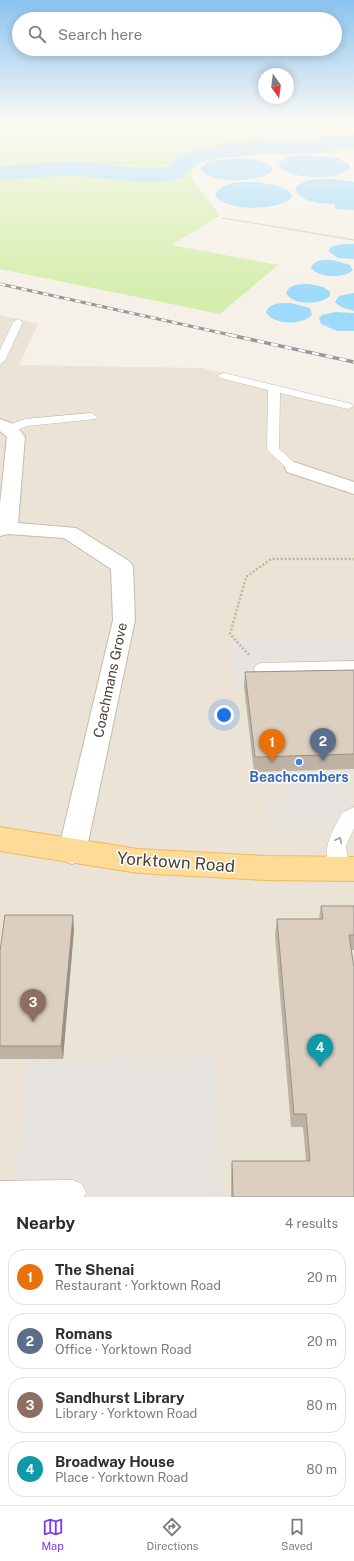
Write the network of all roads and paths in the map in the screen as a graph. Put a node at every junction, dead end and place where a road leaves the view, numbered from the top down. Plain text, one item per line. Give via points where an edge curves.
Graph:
1 (223, 218) dead end
2 (354, 240) edge
3 (18, 322) dead end
4 (0, 361) edge
5 (224, 376) dead end
6 (274, 389) junction
7 (348, 406) dead end
8 (91, 417) dead end
9 (5, 426) edge
10 (294, 468) joint
11 (354, 488) edge
12 (4, 529) edge
13 (354, 560) edge
14 (354, 667) edge
15 (262, 669) joint
16 (354, 815) edge
17 (0, 839) edge
18 (72, 852) junction
19 (347, 868) edge
20 (73, 1192) dead end
21 (0, 1194) edge

1 - 2 path
3 - 4 lane
5 - 6 lane
6 - 7 lane
6 - 10 lane via 273,450
8 - 9 lane
9 - 12 street via 16,437
10 - 11 street
12 - 18 street, Coachmans Grove via 69,532 122,566 124,620
13 - 15 path via 272,559 246,577 230,634
14 - 15 lane
19 -> 16 lane via 336,846 349,818
17 - 18 main road, Yorktown Road
18 - 19 main road, Yorktown Road via 138,861 265,868
20 - 21 lane

